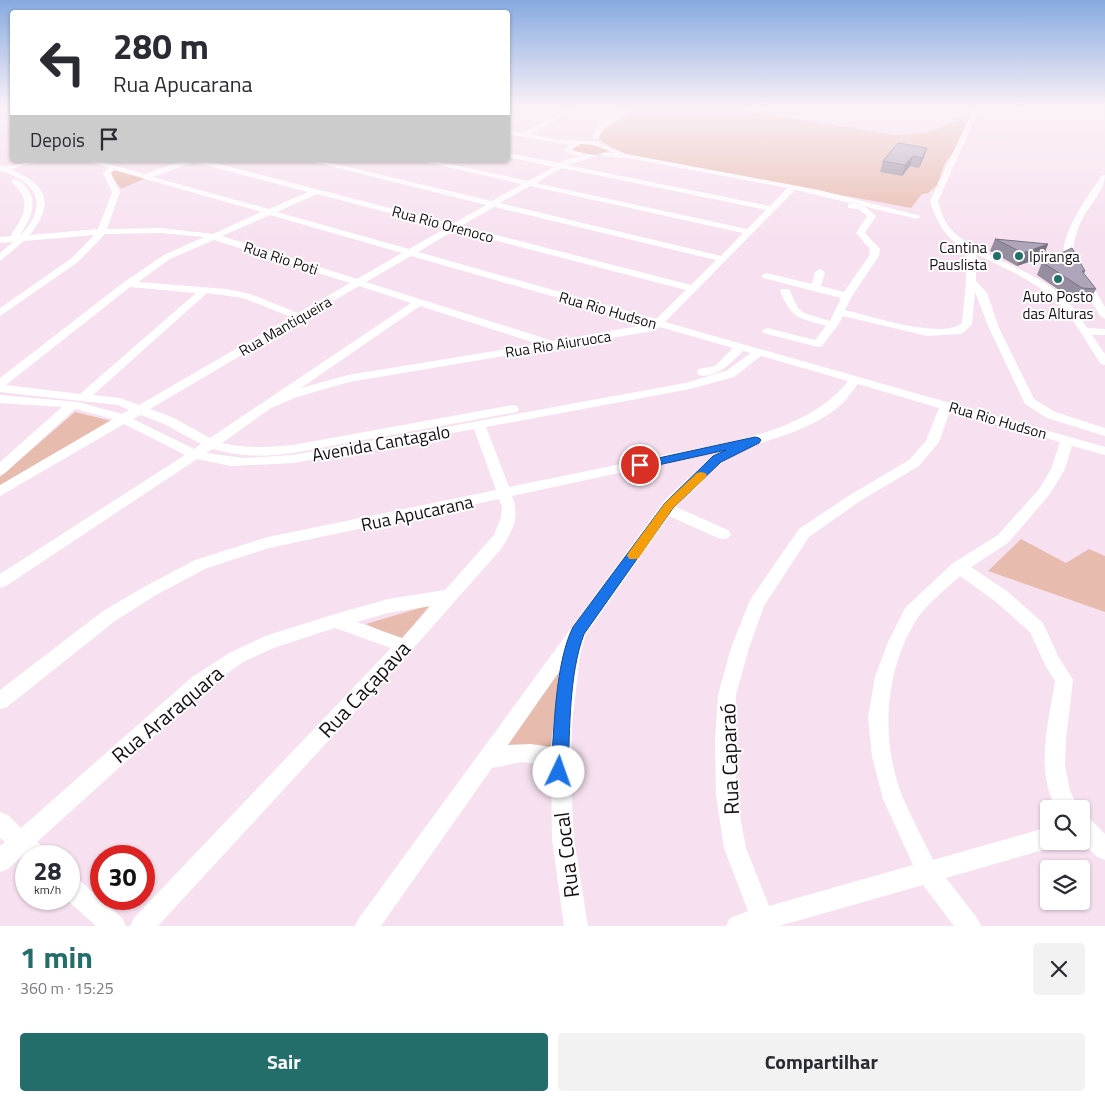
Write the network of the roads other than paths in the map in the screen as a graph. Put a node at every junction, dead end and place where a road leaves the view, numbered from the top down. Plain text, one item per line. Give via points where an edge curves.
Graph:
1 (567, 151) edge
2 (573, 151) edge
3 (602, 151) edge
4 (613, 151) edge
5 (956, 151) edge
6 (570, 154) junction
7 (510, 155) edge
8 (30, 162) edge
9 (92, 162) edge
10 (186, 162) edge
11 (200, 162) edge
12 (318, 162) edge
13 (430, 162) edge
14 (562, 166) junction
15 (1, 168) edge
16 (112, 168) junction
17 (1105, 176) edge
18 (145, 177) junction
19 (530, 184) junction
20 (792, 187) junction
21 (317, 191) junction
22 (820, 192) junction
23 (493, 204) junction
24 (772, 209) junction
25 (268, 212) junction
26 (927, 213) junction
27 (454, 228) junction
28 (749, 232) junction
29 (101, 233) junction
30 (212, 236) junction
31 (24, 238) junction
32 (11, 239) junction
33 (0, 240) edge
34 (970, 249) junction
35 (0, 250) edge
36 (409, 253) junction
37 (0, 258) edge
38 (723, 259) junction
39 (820, 272) dead end
40 (766, 276) dead end
41 (971, 282) junction
42 (359, 283) junction
43 (128, 284) junction
44 (816, 288) junction
45 (693, 289) junction
46 (785, 291) dead end
47 (203, 292) junction
48 (847, 296) junction
49 (420, 302) junction
50 (839, 312) junction
51 (0, 313) edge
52 (1105, 316) edge
53 (300, 317) junction
54 (658, 324) junction
55 (833, 325) junction
56 (768, 331) dead end
57 (1084, 331) junction
58 (1105, 332) edge
59 (553, 345) junction
60 (741, 347) junction
61 (760, 352) junction
62 (1105, 362) edge
63 (856, 379) junction
64 (0, 384) edge
65 (0, 388) edge
66 (84, 397) junction
67 (0, 398) edge
68 (270, 405) junction
69 (946, 405) junction
70 (71, 406) junction
71 (142, 409) junction
72 (126, 419) junction
73 (479, 425) junction
74 (1105, 432) edge
75 (755, 440) junction
76 (1067, 440) junction
77 (211, 444) junction
78 (1105, 451) edge
79 (196, 455) junction
80 (0, 470) edge
81 (0, 491) edge
82 (505, 495) junction
83 (667, 509) junction
84 (723, 534) dead end
85 (958, 567) junction
86 (0, 582) edge
87 (450, 596) junction
88 (335, 621) junction
89 (578, 631) junction
90 (405, 646) junction
91 (0, 701) edge
92 (560, 758) junction
93 (485, 761) junction
94 (1063, 800) edge
95 (0, 823) edge
96 (1090, 835) edge
97 (1040, 841) edge
98 (24, 845) edge
99 (32, 845) edge
100 (1105, 849) edge
101 (15, 855) edge
102 (0, 861) edge
103 (928, 873) junction
104 (80, 896) edge
105 (763, 922) edge
106 (114, 926) edge
107 (142, 926) edge
108 (367, 926) edge
109 (576, 926) edge
110 (738, 926) edge
111 (970, 926) edge

1 - 6 street
2 - 6 street
3 - 6 street, Rua Mantiqueira via 594,156
4 - 20 street
5 - 26 street
6 - 14 street, Rua Mantiqueira
7 - 14 street
8 - 15 street
9 - 16 street, Rua Rio Hudson
10 - 18 street
11 - 21 street, Rua Rio Orenoco
12 - 23 street
13 - 19 street
14 - 19 street, Rua Mantiqueira
14 - 24 street
15 - 31 street via 21,176 41,195 41,211
15 - 32 street via 26,190 29,204 25,223
16 - 18 street, Rua Rio Hudson
16 - 29 street via 107,173 116,192
17 - 52 street via 1071,233 1068,252
18 - 25 street, Rua Rio Hudson
19 - 23 street, Rua Mantiqueira
19 - 28 street
20 - 22 street
20 - 24 street, Rua Rio Aiuruoca
21 - 25 street
21 - 27 street, Rua Rio Orenoco
22 - 26 street
22 - 48 street via 816,198 860,207 872,216 860,233 875,249 874,256
23 - 27 street, Rua Mantiqueira
23 - 38 street
24 - 28 street, Rua Rio Aiuruoca
25 - 30 street
25 - 36 street, Rua Rio Hudson
26 - 34 street
27 - 36 street, Rua Mantiqueira
27 - 45 street, Rua Rio Orenoco
28 - 38 street, Rua Rio Aiuruoca
29 - 30 street, Rua Rio Poti via 178,230
29 - 31 street, Rua Rio Poti
29 - 51 street via 75,260
30 - 42 street, Rua Rio Poti
30 - 43 street via 167,257
31 - 32 street, Rua Rio Poti
31 - 37 street
32 - 33 street, Rua Rio Poti
32 - 35 street
34 - 41 street
34 - 57 street via 1050,290
36 - 42 street, Rua Mantiqueira
36 - 54 street, Rua Rio Hudson
38 - 45 street, Rua Rio Aiuruoca
39 - 44 street
40 - 44 street
41 - 50 street via 967,324 959,331 927,333
41 - 74 street via 982,293 994,328 1029,401 1051,415
42 - 49 street, Rua Rio Poti
42 - 53 street, Rua Mantiqueira
43 - 47 street
43 - 64 street
44 - 48 street
45 - 54 street, Rua Rio Aiuruoca
46 - 55 street via 800,315
47 - 53 street via 246,296
47 - 66 street
48 - 50 street
49 - 59 street, Rua Rio Poti
49 - 68 street
50 - 55 street
53 - 71 street, Rua Mantiqueira
54 - 59 street, Rua Rio Aiuruoca via 653,328
54 - 60 street, Rua Rio Hudson
55 - 56 street via 818,344
57 - 58 street
57 - 62 street
59 - 68 street, Rua Rio Aiuruoca via 348,379 293,394
60 - 61 street, Rua Rio Hudson
60 - 77 street, Avenida Cantagalo via 719,368 654,383 293,449 237,451
61 - 63 street, Rua Rio Hudson
61 - 73 street, Avenida Cantagalo via 730,374 686,386
63 - 69 street, Rua Rio Hudson
63 - 75 street, Rua Apucarana via 826,411
65 - 66 street, Avenida Cantagalo
66 - 71 street, Avenida Cantagalo
67 - 70 street, Avenida Cantagalo
68 - 77 street
69 - 76 street, Rua Rio Hudson
69 - 105 street, Rua Caparaó via 932,442 914,462 804,533 756,605 740,648 726,695 726,795 735,848
70 - 72 street, Avenida Cantagalo via 92,408
70 - 80 street
71 - 72 street, Rua Mantiqueira
71 - 77 street, Avenida Cantagalo
72 - 79 street, Avenida Cantagalo
72 - 81 street, Rua Mantiqueira
73 - 79 street, Avenida Cantagalo via 293,459 236,461
73 - 82 street, Rua Caçapava
75 - 82 street, Rua Apucarana
75 - 83 street, Rua Cocal via 717,459
76 - 78 street, Rua Rio Hudson
76 - 85 street via 1058,469 1045,492 1000,542
77 - 79 street
79 - 86 street
82 - 87 street, Rua Caçapava via 510,516 508,525 496,545
82 - 91 street, Rua Apucarana via 268,543 201,564 109,616
83 - 84 street
83 - 89 street, Rua Cocal
85 - 94 street via 1002,597 1037,628 1064,680 1055,765
85 - 103 street via 911,613 884,677 878,717 882,756 894,799
87 - 88 street, Rua Araraquara via 388,606
87 - 90 street, Rua Caçapava
88 - 90 street
88 - 99 street, Rua Araraquara via 271,641 238,657 199,683
89 - 92 street, Rua Cocal via 571,649
89 - 93 street
90 - 107 street, Rua Caçapava
92 - 93 street via 528,752 501,754
92 - 109 street, Rua Cocal via 566,871
93 - 108 street
95 - 98 street
96 - 100 street
97 - 103 street
101 - 102 street, Rua Araraquara
103 - 105 street
103 - 111 street
104 - 106 street
105 - 110 street

